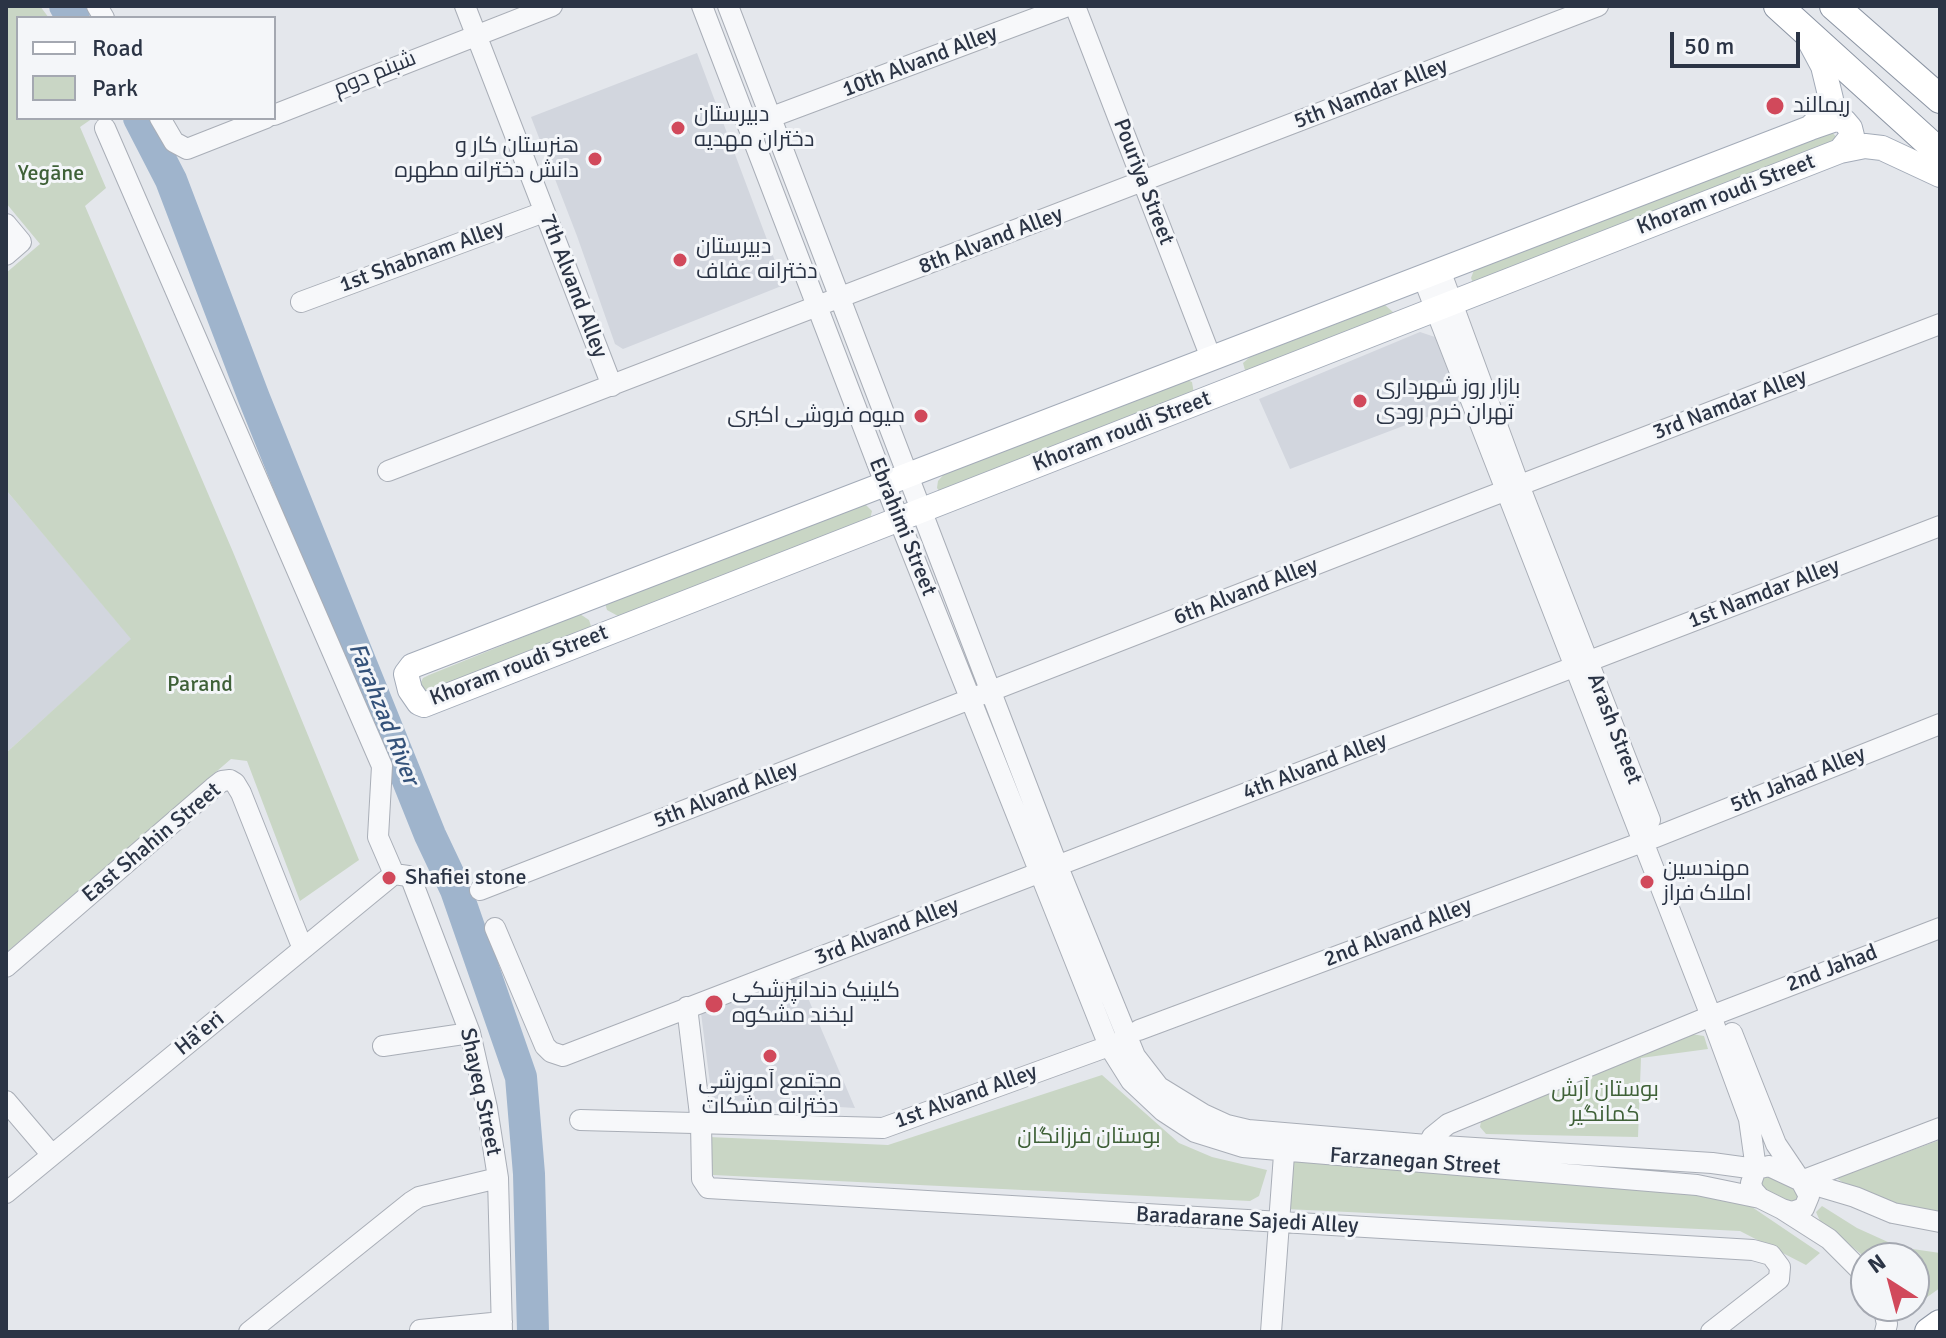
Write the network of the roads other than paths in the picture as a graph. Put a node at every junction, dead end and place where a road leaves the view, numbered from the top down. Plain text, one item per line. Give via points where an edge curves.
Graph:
1 (465, 6) edge
2 (552, 6) edge
3 (702, 6) edge
4 (728, 6) edge
5 (1068, 6) edge
6 (1075, 6) edge
7 (1598, 6) edge
8 (1778, 6) edge
9 (1834, 6) edge
10 (1801, 26) junction
11 (475, 34) junction
12 (1940, 99) edge
13 (276, 114) edge
14 (772, 118) junction
15 (161, 120) edge
16 (261, 120) edge
17 (748, 125) junction
18 (105, 128) dead end
19 (1810, 128) junction
20 (1840, 151) junction
21 (1940, 153) edge
22 (1940, 175) edge
23 (1143, 182) junction
24 (544, 212) junction
25 (6, 224) edge
26 (14, 248) edge
27 (1432, 274) junction
28 (840, 300) junction
29 (301, 302) dead end
30 (1444, 306) junction
31 (816, 308) junction
32 (1940, 324) edge
33 (1211, 358) junction
34 (612, 386) junction
35 (1224, 392) junction
36 (388, 471) dead end
37 (896, 479) junction
38 (1512, 488) junction
39 (910, 515) junction
40 (1940, 526) edge
41 (590, 598) junction
42 (604, 634) junction
43 (1582, 664) junction
44 (981, 696) junction
45 (1940, 724) edge
46 (1650, 839) junction
47 (1049, 870) junction
48 (394, 874) junction
49 (480, 890) dead end
50 (495, 928) dead end
51 (1940, 928) edge
52 (303, 949) junction
53 (6, 967) edge
54 (687, 1007) junction
55 (1717, 1014) junction
56 (470, 1033) junction
57 (1125, 1038) junction
58 (383, 1046) dead end
59 (6, 1101) edge
60 (580, 1120) dead end
61 (701, 1123) junction
62 (1940, 1128) edge
63 (1284, 1143) junction
64 (1427, 1153) junction
65 (52, 1155) junction
66 (1756, 1169) junction
67 (498, 1178) junction
68 (1801, 1181) junction
69 (6, 1193) edge
70 (1760, 1198) junction
71 (1782, 1209) junction
72 (1940, 1222) edge
73 (1277, 1223) junction
74 (1850, 1260) edge
75 (1940, 1324) edge
76 (502, 1327) edge
77 (420, 1330) dead end
78 (249, 1332) edge
79 (1271, 1332) edge
80 (1711, 1332) edge
81 (1929, 1332) edge

1 - 11 street, 7th Alvand Alley
2 - 11 street, شبنم دوم
3 - 17 street, Ebrahimi Street
4 - 14 street, Ebrahimi Street
5 - 14 street, 10th Alvand Alley
6 - 23 street, Pouriya Street
7 - 23 street, 5th Namdar Alley
8 - 10 highway
9 - 12 highway
10 - 19 main road, Khoram roudi Street via 1823,66 1831,99
10 - 21 highway
11 - 13 street, شبنم دوم
11 - 24 street, 7th Alvand Alley
14 - 17 street, 10th Alvand Alley
14 - 28 street, Ebrahimi Street
15 - 16 street via 181,147
17 - 31 street, Ebrahimi Street
18 - 48 street via 382,766 378,837
19 - 20 main road via 1844,121 1852,136
19 - 27 main road, Khoram roudi Street
20 - 22 main road, Khoram roudi Street via 1882,148
20 - 30 main road, Khoram roudi Street
23 - 28 street, 8th Alvand Alley
23 - 33 street, Pouriya Street
24 - 29 street, 1st Shabnam Alley
24 - 34 street, 7th Alvand Alley
25 - 26 street
27 - 30 street, Arash Street
27 - 33 main road, Khoram roudi Street
28 - 31 street, 8th Alvand Alley
28 - 37 street, Ebrahimi Street
30 - 35 main road, Khoram roudi Street
30 - 38 street, Arash Street
31 - 34 street, 7th Alvand Alley
31 - 37 street, Ebrahimi Street
32 - 38 street, 3rd Namdar Alley
33 - 35 main road
33 - 37 main road, Khoram roudi Street
34 - 36 street, 7th Alvand Alley
35 - 39 main road, Khoram roudi Street
37 - 39 street, Ebrahimi Street
37 - 41 main road, Khoram roudi Street
38 - 43 street, Arash Street
38 - 44 street, 6th Alvand Alley
39 - 42 main road, Khoram roudi Street
39 - 44 street, Ebrahimi Street
40 - 43 street, 1st Namdar Alley
41 - 42 main road
41 - 42 main road, Khoram roudi Street via 412,666 406,674 410,690 424,705
43 - 46 street, Arash Street
43 - 47 street, 4th Alvand Alley
44 - 47 street, Ebrahimi Street
44 - 49 street, 5th Alvand Alley
45 - 46 street, 5th Jahad Alley
46 - 55 street, Arash Street
46 - 57 street, 2nd Alvand Alley
47 - 54 street, 3rd Alvand Alley
47 - 57 street, Ebrahimi Street
48 - 52 street, Hā'eri
48 - 56 street, Shayeq Street via 412,881
50 - 54 street, 3rd Alvand Alley via 551,1052 563,1056
51 - 55 street, 2nd Jahad
52 - 53 street, East Shahin Street via 241,793 230,780 213,788
52 - 65 street, Hā'eri
54 - 61 street
55 - 64 street, 2nd Jahad via 1448,1124 1432,1137
55 - 66 street, Arash Street via 1749,1119
55 - 68 street, Arash Street via 1776,1144
56 - 58 street
56 - 67 street, Shayeq Street
57 - 61 street, 1st Alvand Alley via 883,1128
57 - 63 street, Farzanegan Street via 1131,1081 1187,1127 1227,1143
59 - 65 street
60 - 61 street, 1st Alvand Alley
61 - 73 street, Baradarane Sajedi Alley via 702,1179 708,1188
62 - 68 street
63 - 64 street, Farzanegan Street
63 - 73 street
64 - 66 street, Farzanegan Street
64 - 70 street, Farzanegan Street via 1697,1185
65 - 69 street, Hā'eri
66 - 68 street, Farzanegan Street via 1769,1166
66 - 70 street, Arash Street via 1751,1183
67 - 76 street, Shayeq Street
67 - 78 street via 419,1197
68 - 71 street via 1808,1202 1799,1211
68 - 72 street via 1893,1213
70 - 71 street, Farzanegan Street
71 - 74 street via 1829,1239
73 - 79 street
73 - 80 street, Baradarane Sajedi Alley via 1771,1255 1780,1267 1779,1279
75 - 81 highway
76 - 77 street

